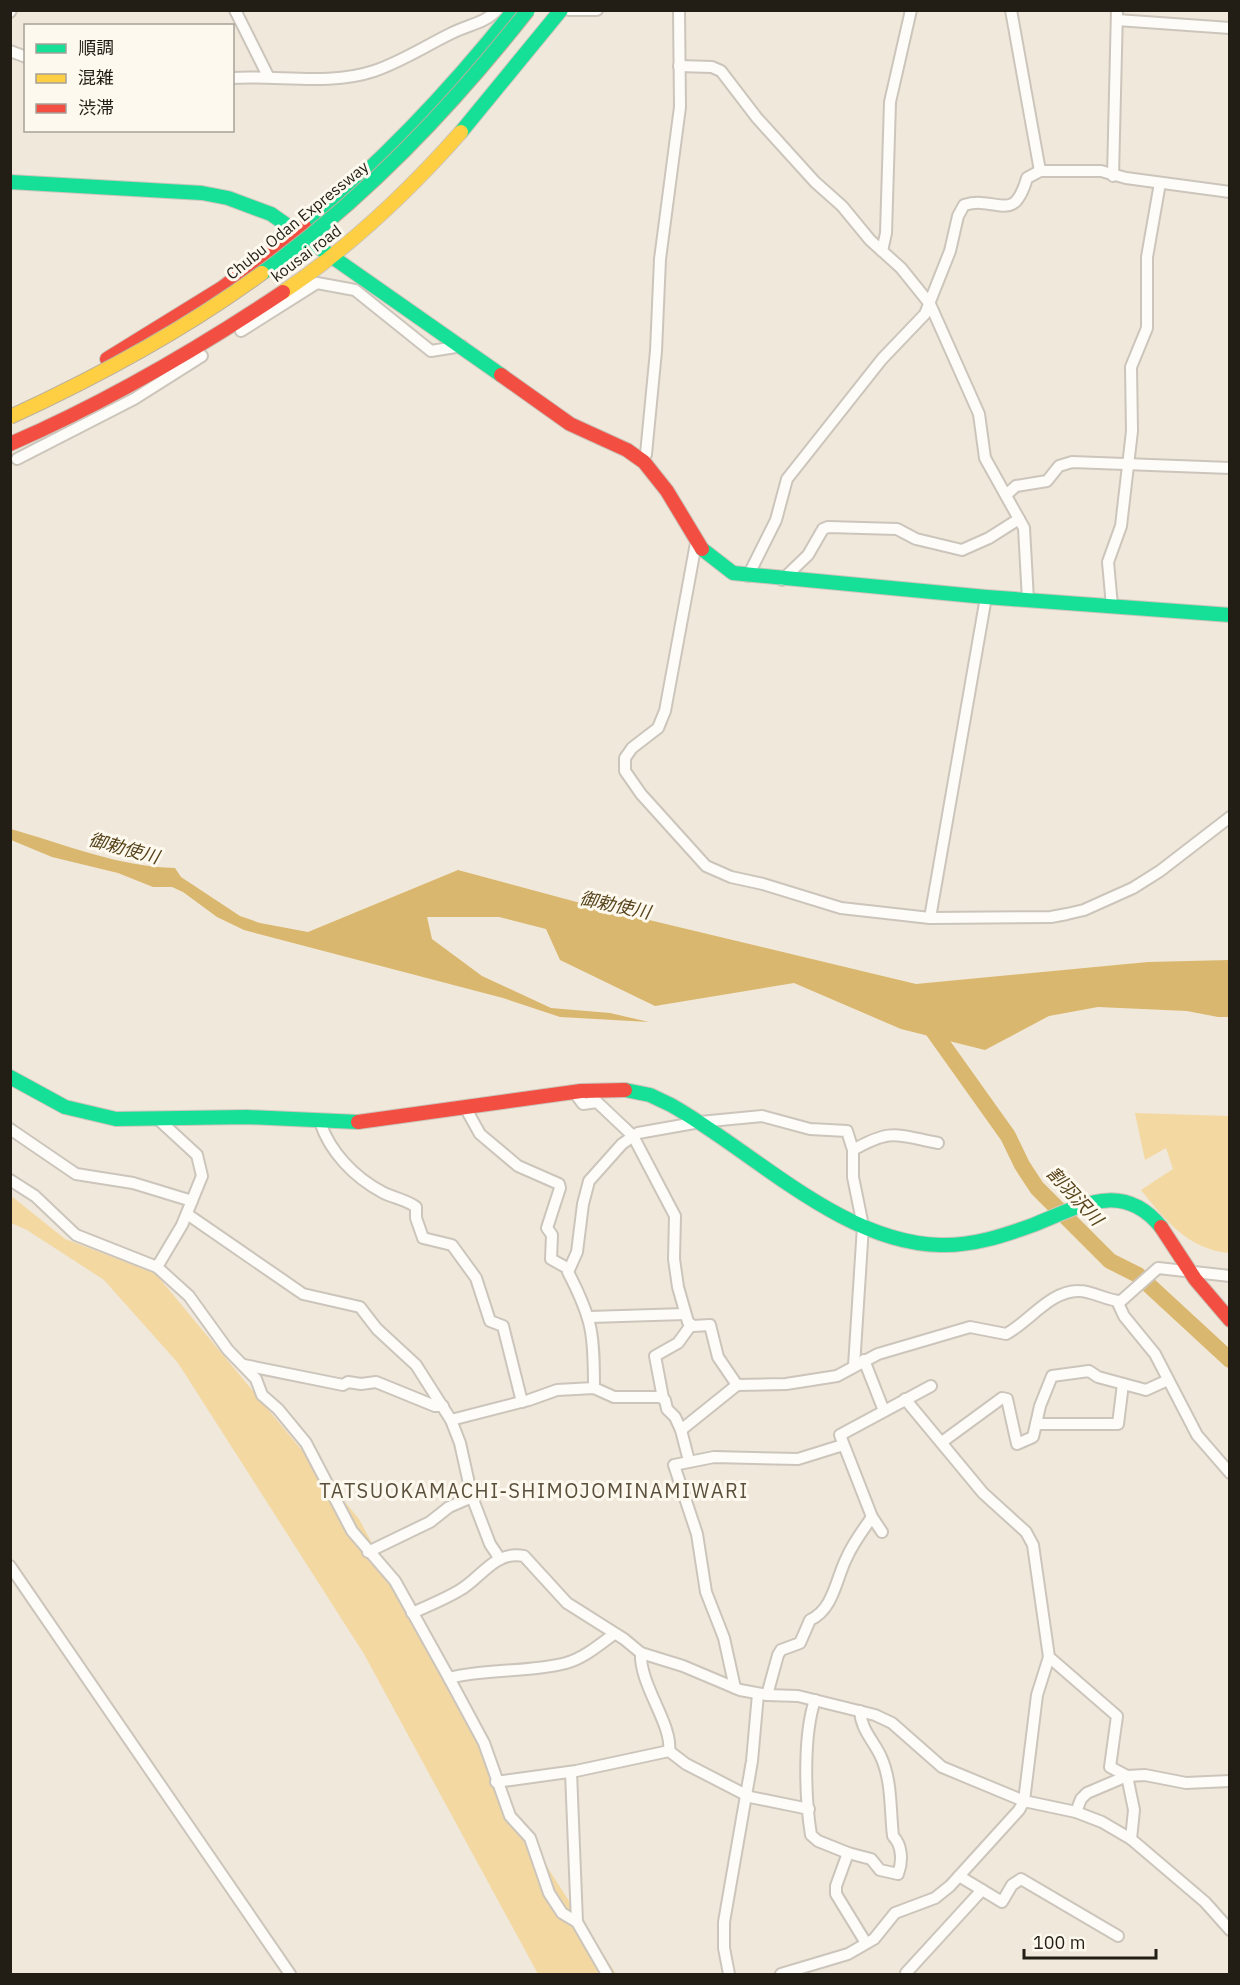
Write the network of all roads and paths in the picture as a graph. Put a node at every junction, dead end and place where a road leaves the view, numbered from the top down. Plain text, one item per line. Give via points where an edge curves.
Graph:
1 (235, 10) edge
2 (497, 10) edge
3 (514, 10) edge
4 (528, 10) edge
5 (561, 10) edge
6 (569, 10) edge
7 (597, 10) edge
8 (679, 10) edge
9 (911, 10) edge
10 (1011, 10) edge
11 (1117, 15) edge
12 (1230, 28) edge
13 (680, 66) junction
14 (268, 76) junction
15 (234, 78) edge
16 (1040, 171) junction
17 (1113, 176) junction
18 (10, 182) edge
19 (1160, 183) junction
20 (1230, 192) edge
21 (297, 233) junction
22 (882, 251) junction
23 (331, 257) junction
24 (930, 304) junction
25 (462, 346) junction
26 (10, 406) edge
27 (10, 417) edge
28 (10, 444) edge
29 (17, 459) dead end
30 (643, 461) junction
31 (1129, 462) junction
32 (1230, 468) edge
33 (1006, 495) junction
34 (1019, 519) junction
35 (696, 543) junction
36 (747, 576) junction
37 (782, 580) junction
38 (986, 597) junction
39 (1028, 600) junction
40 (1112, 606) junction
41 (1230, 615) edge
42 (1230, 817) edge
43 (930, 918) junction
44 (10, 1077) edge
45 (574, 1092) junction
46 (466, 1109) junction
47 (159, 1120) junction
48 (320, 1122) junction
49 (700, 1122) junction
50 (10, 1129) edge
51 (633, 1136) junction
52 (938, 1143) dead end
53 (853, 1150) junction
54 (10, 1180) edge
55 (192, 1201) junction
56 (187, 1214) junction
57 (862, 1226) junction
58 (157, 1267) junction
59 (569, 1269) junction
60 (1190, 1271) junction
61 (1230, 1276) edge
62 (1117, 1301) junction
63 (685, 1314) junction
64 (590, 1317) junction
65 (1230, 1320) edge
66 (691, 1324) junction
67 (859, 1363) junction
68 (244, 1365) junction
69 (1168, 1380) junction
70 (1124, 1384) junction
71 (737, 1385) junction
72 (931, 1386) dead end
73 (594, 1388) junction
74 (663, 1398) junction
75 (905, 1400) junction
76 (522, 1402) junction
77 (443, 1406) junction
78 (884, 1411) junction
79 (451, 1420) junction
80 (1036, 1424) junction
81 (681, 1430) junction
82 (942, 1442) junction
83 (843, 1445) junction
84 (689, 1461) junction
85 (1230, 1473) edge
86 (472, 1497) junction
87 (872, 1517) junction
88 (882, 1532) dead end
89 (368, 1552) junction
90 (500, 1559) junction
91 (10, 1566) edge
92 (412, 1613) junction
93 (614, 1634) junction
94 (641, 1653) junction
95 (1049, 1657) junction
96 (449, 1678) junction
97 (735, 1688) junction
98 (763, 1695) junction
99 (816, 1700) junction
100 (860, 1711) junction
101 (669, 1751) junction
102 (571, 1772) junction
103 (1127, 1776) junction
104 (1230, 1781) edge
105 (496, 1782) junction
106 (744, 1795) junction
107 (1024, 1801) junction
108 (809, 1809) junction
109 (1076, 1812) junction
110 (1131, 1839) junction
111 (848, 1853) junction
112 (959, 1876) junction
113 (982, 1890) junction
114 (577, 1922) junction
115 (1230, 1930) edge
116 (1118, 1936) dead end
117 (866, 1943) junction
118 (290, 1974) edge
119 (607, 1974) edge
120 (729, 1974) edge
121 (781, 1974) edge
122 (906, 1974) edge

1 - 14 street
2 - 14 street via 491,17 374,71 323,79
3 - 21 main road, kousai road via 430,111
4 - 27 main road, Chubu Odan Expressway, bridge via 488,61 413,143 285,256 193,321 144,350
5 - 23 main road, kousai road via 457,136
6 - 7 street
8 - 13 street
9 - 22 street via 890,102 886,233
10 - 16 street
11 - 12 street
11 - 17 street
13 - 22 street via 721,71 757,118
13 - 30 street via 678,135 660,259 656,351
14 - 15 street
16 - 17 street via 1101,171
16 - 24 street via 1027,178 1017,203 971,202 961,208 956,234
17 - 19 street
18 - 21 main road via 202,193 249,204
19 - 20 street
19 - 31 street via 1147,257 1147,328 1131,367
21 - 23 main road
21 - 26 main road, kousai road via 167,324 73,378
22 - 24 street via 907,274
23 - 25 main road
23 - 28 main road, kousai road via 204,344 136,385
24 - 33 street via 979,414 985,458
24 - 36 street via 787,479 776,520
25 - 29 street via 431,351 355,290 317,283 134,399
25 - 30 main road via 584,433 616,444
30 - 35 main road
31 - 32 street
31 - 33 street via 1065,463 1047,481 1016,486
31 - 40 street via 1121,526 1108,562
33 - 34 street
34 - 37 street via 962,550 916,539 897,530 828,527 808,555
34 - 39 street via 1024,528
35 - 36 main road via 722,567
35 - 43 street via 665,711 658,728 625,758 625,771 698,857 717,872 841,908
36 - 37 main road
37 - 38 main road
38 - 39 main road
38 - 43 street
39 - 40 main road
40 - 41 main road
42 - 43 street via 1160,871 1084,910 1051,916
44 - 47 main road via 45,1098 93,1116 139,1122
45 - 46 main road
45 - 49 main road via 634,1090 669,1102
45 - 51 street via 583,1104 597,1102 605,1107
46 - 48 main road via 369,1121
46 - 59 street via 480,1134 518,1166 559,1184 547,1228 552,1235 551,1259
47 - 48 main road via 232,1116
47 - 55 street via 188,1143 200,1161 202,1176
48 - 76 street via 344,1164 383,1193 416,1207 423,1238 452,1245 476,1278 490,1322 503,1326
49 - 51 street
49 - 53 street via 762,1116 810,1129 846,1131
49 - 57 main road via 822,1204
50 - 55 street via 76,1174 133,1183
51 - 59 street via 589,1181 577,1252
51 - 63 street via 675,1216 674,1259
52 - 53 street via 888,1133
53 - 57 street via 853,1177
54 - 58 street via 35,1196 76,1235
55 - 56 street
56 - 58 street
56 - 77 street via 303,1294 360,1307 377,1329 416,1365
57 - 60 main road via 927,1245 968,1244 1035,1223 1076,1205 1106,1199 1138,1207 1156,1221
57 - 67 street
58 - 68 street via 189,1296 228,1350
59 - 64 street
60 - 61 street
60 - 62 street via 1158,1268
60 - 65 main road
62 - 67 street via 1071,1292 1006,1334 970,1328
62 - 69 street via 1124,1316 1155,1354
63 - 64 street
63 - 66 street
64 - 73 street
66 - 71 street via 710,1325 718,1357
66 - 74 street via 678,1343 655,1356
67 - 71 street via 837,1376 817,1380
67 - 78 street
68 - 77 street via 343,1385 376,1382
68 - 89 street via 256,1379 262,1395 306,1443 352,1531
69 - 70 street via 1146,1390
69 - 85 street via 1197,1435
70 - 80 street via 1118,1424
70 - 80 street via 1089,1371 1052,1376
71 - 81 street
72 - 75 street
73 - 74 street via 614,1397
73 - 76 street via 557,1390
74 - 81 street
75 - 78 street
75 - 82 street
76 - 79 street
77 - 79 street
78 - 83 street via 840,1435
79 - 86 street
80 - 82 street via 1034,1437 1017,1444 1006,1400 1002,1398
81 - 84 street
82 - 95 street via 982,1493 1026,1532 1033,1545
83 - 84 street via 798,1459 714,1457
83 - 87 street
84 - 97 street via 674,1465 697,1534 706,1592 724,1638
86 - 89 street
86 - 90 street
87 - 88 street
87 - 98 street via 847,1556 832,1598 810,1620 800,1643 781,1650
89 - 92 street via 394,1581
90 - 92 street via 462,1589
90 - 93 street via 524,1556 559,1597
91 - 118 street
92 - 96 street
93 - 94 street
93 - 96 street via 565,1663 479,1670
94 - 97 street
94 - 101 street via 655,1708 670,1742
95 - 103 street via 1117,1716 1110,1767
95 - 107 street via 1037,1695
96 - 105 street via 484,1743
97 - 98 street
98 - 99 street
98 - 106 street
99 - 100 street
99 - 108 street via 810,1723 806,1787
100 - 107 street via 892,1723 942,1767
100 - 111 street via 888,1778 893,1836 899,1843 901,1867 898,1874 880,1870 871,1858
101 - 102 street
101 - 106 street
102 - 105 street
102 - 114 street
103 - 104 street via 1145,1775 1186,1783
103 - 109 street via 1087,1793
103 - 110 street via 1134,1810
105 - 114 street via 510,1816 530,1838 549,1893 562,1914
106 - 108 street
106 - 120 street via 724,1922
107 - 109 street
107 - 112 street
108 - 111 street via 811,1835
109 - 110 street
110 - 115 street via 1205,1902
111 - 117 street via 836,1894
112 - 113 street
112 - 117 street via 935,1898 895,1913
113 - 116 street via 1002,1902 1022,1879
113 - 122 street
114 - 119 street
117 - 121 street via 830,1961

